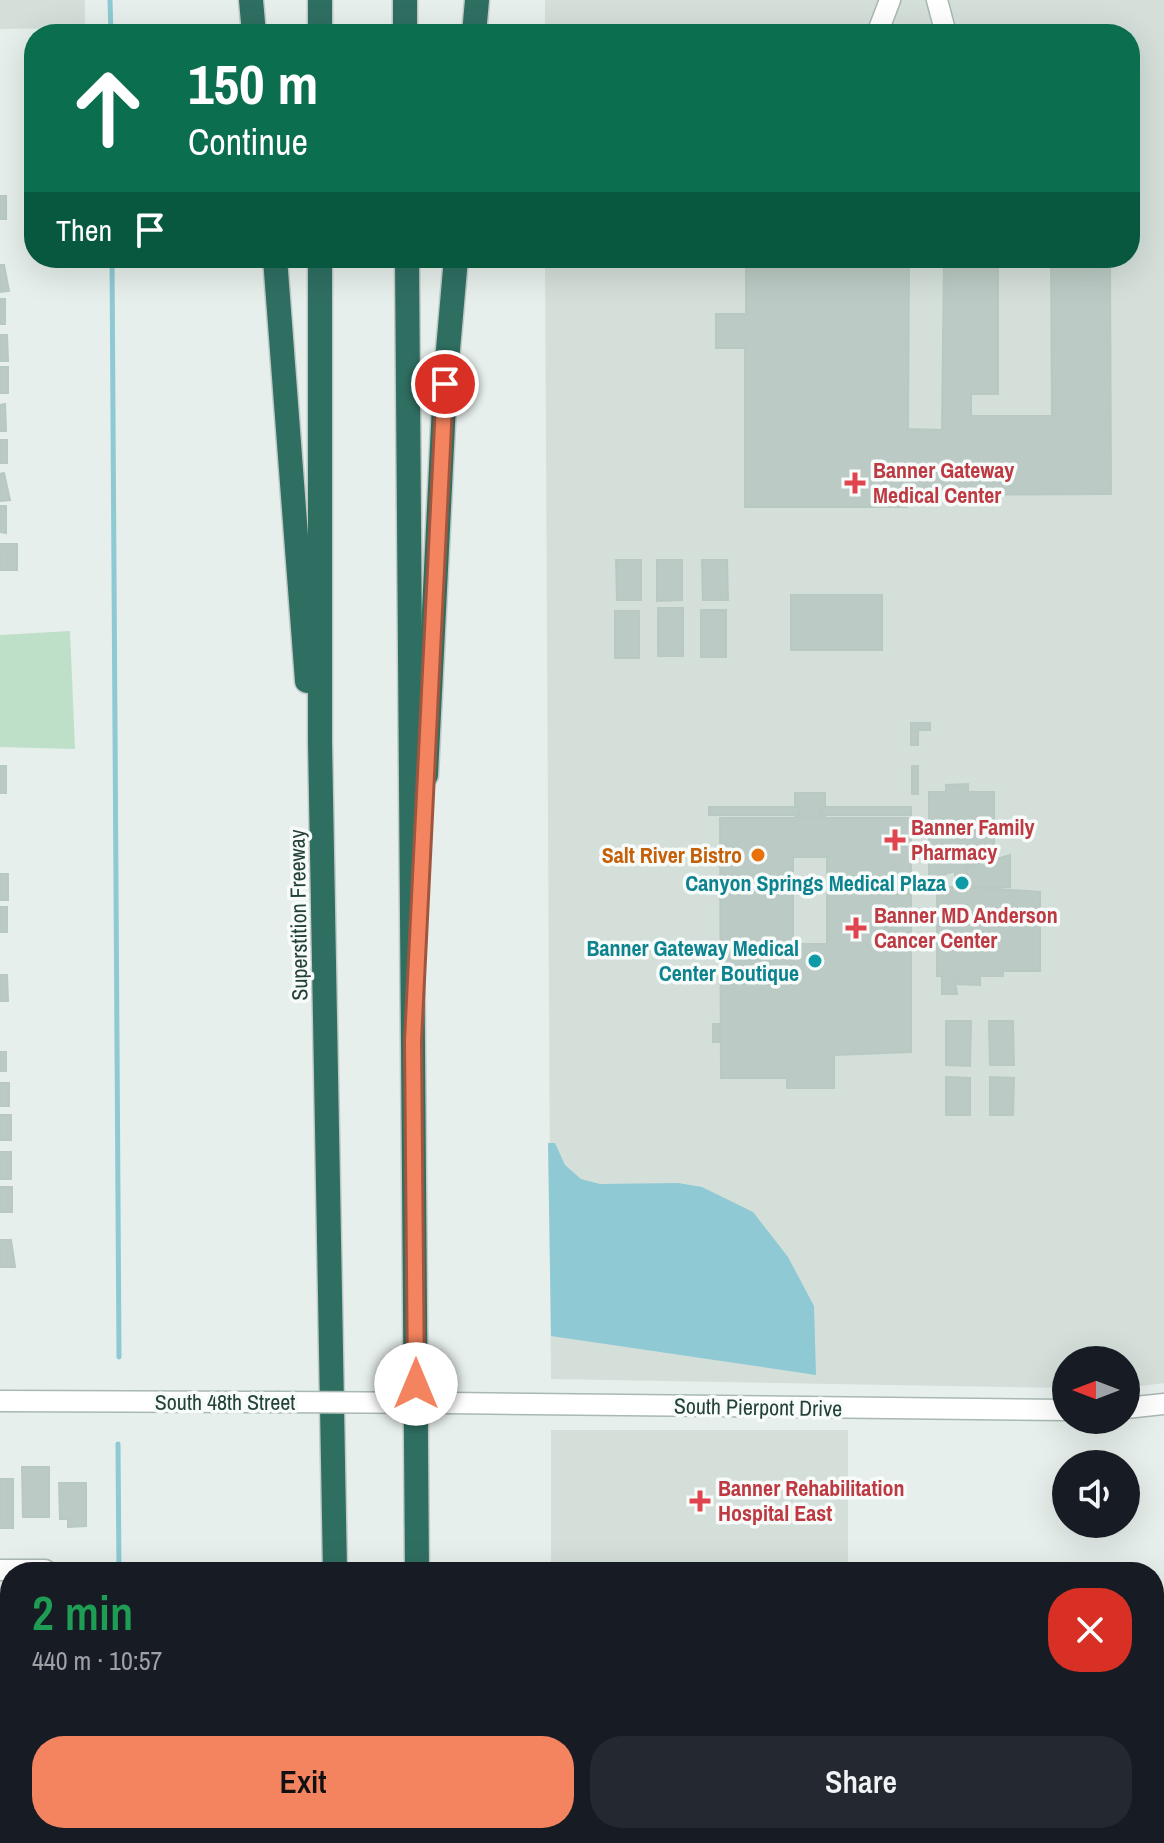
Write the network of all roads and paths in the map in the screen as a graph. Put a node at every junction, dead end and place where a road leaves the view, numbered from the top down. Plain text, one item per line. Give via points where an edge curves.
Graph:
1 (251, 0) edge
2 (320, 0) edge
3 (405, 0) edge
4 (477, 0) edge
5 (890, 0) edge
6 (937, 0) edge
7 (253, 24) edge
8 (320, 24) edge
9 (405, 24) edge
10 (475, 24) edge
11 (881, 24) edge
12 (943, 24) edge
13 (276, 268) edge
14 (320, 268) edge
15 (407, 268) edge
16 (455, 268) edge
17 (320, 741) junction
18 (413, 1041) junction
19 (0, 1401) edge
20 (449, 1403) joint
21 (1164, 1404) edge
22 (1140, 1407) edge
23 (1052, 1410) edge
24 (335, 1562) edge
25 (417, 1562) edge

1 - 7 highway
2 - 8 highway
3 - 9 highway
4 - 10 highway
5 - 11 street
6 - 12 street
13 - 17 highway via 309,708
14 - 17 highway, Superstition Freeway
15 - 18 highway
16 - 18 highway
17 - 24 highway, Superstition Freeway
18 - 25 highway
19 - 20 street, South 48th Street, bridge
20 - 23 street, South Pierpont Drive
21 - 22 street

